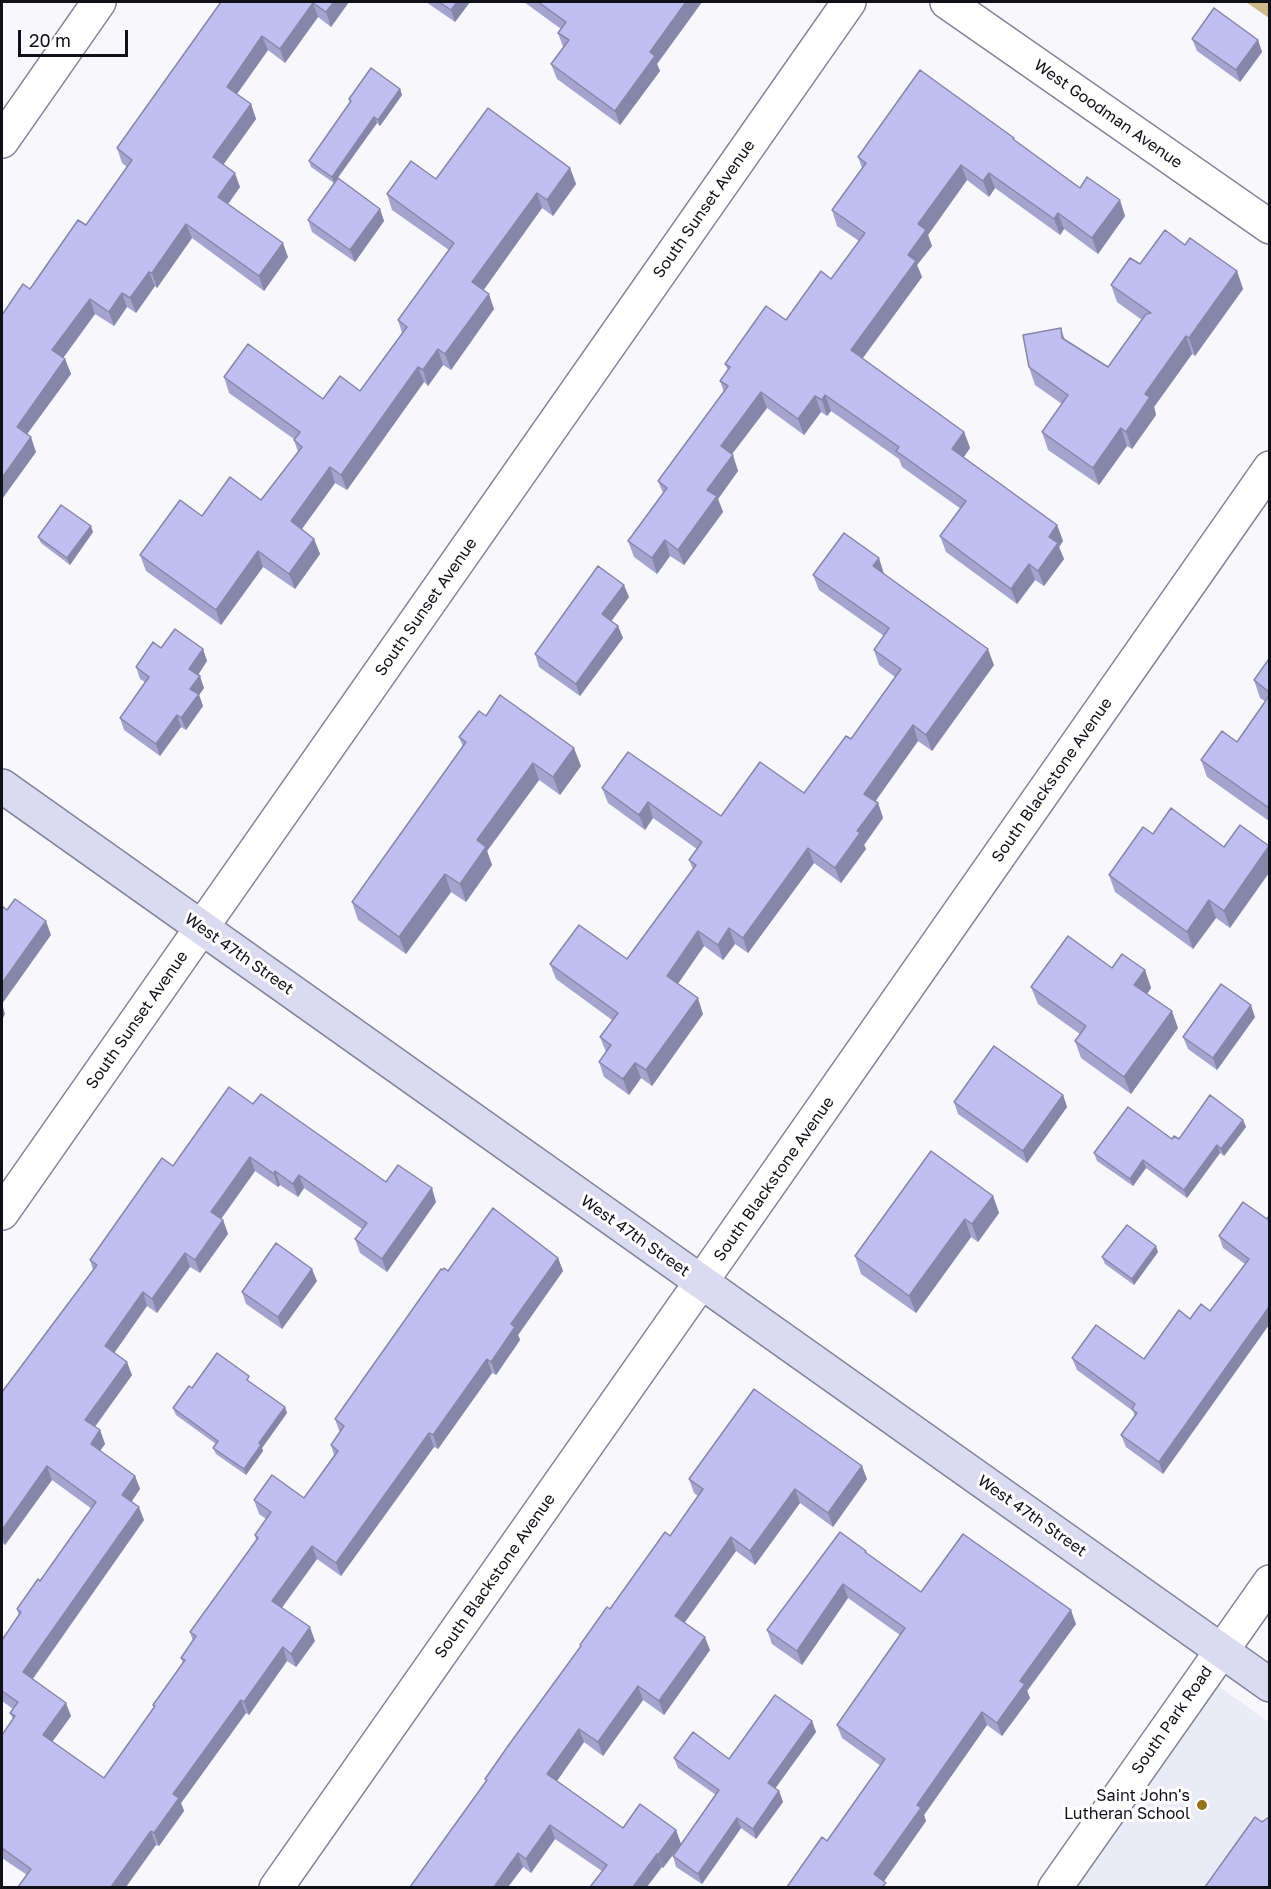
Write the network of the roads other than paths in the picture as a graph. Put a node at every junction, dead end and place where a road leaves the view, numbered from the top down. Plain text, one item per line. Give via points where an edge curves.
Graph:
1 (99, 2) edge
2 (849, 2) edge
3 (947, 2) edge
4 (2, 141) edge
5 (1269, 227) edge
6 (1269, 468) edge
7 (2, 786) edge
8 (202, 928) junction
9 (2, 1213) edge
10 (701, 1282) junction
11 (1269, 1582) edge
12 (1221, 1650) junction
13 (1269, 1685) edge
14 (276, 1887) edge
15 (1055, 1887) edge

1 - 4 street
2 - 8 street, South Sunset Avenue
3 - 5 street, West Goodman Avenue
6 - 10 street, South Blackstone Avenue
7 - 8 main road, West 47th Street
8 - 9 street, South Sunset Avenue
8 - 10 main road, West 47th Street
10 - 12 main road, West 47th Street
10 - 14 street, South Blackstone Avenue
11 - 12 street, South Park Road
12 - 13 main road, West 47th Street
12 - 15 street, South Park Road

